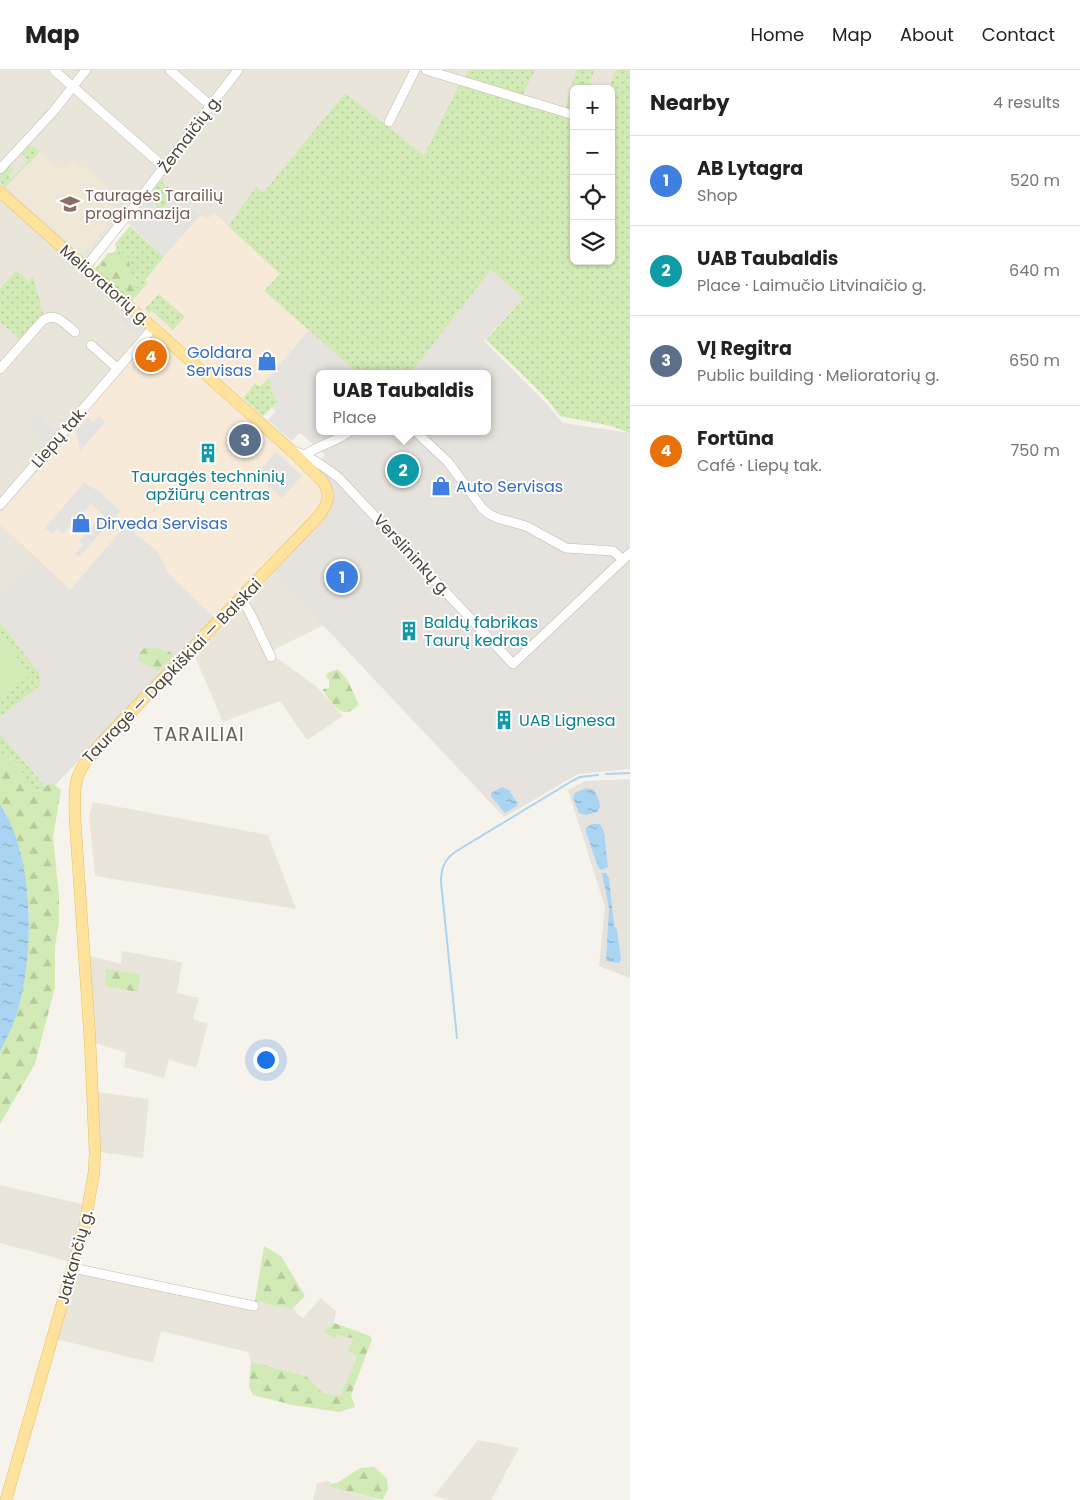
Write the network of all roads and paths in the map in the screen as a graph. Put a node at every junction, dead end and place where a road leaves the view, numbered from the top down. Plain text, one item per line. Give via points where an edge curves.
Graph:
1 (54, 70) edge
2 (86, 70) edge
3 (170, 70) edge
4 (238, 70) edge
5 (415, 70) edge
6 (426, 70) edge
7 (74, 87) junction
8 (211, 106) junction
9 (570, 114) edge
10 (389, 122) dead end
11 (164, 167) junction
12 (0, 169) edge
13 (0, 192) edge
14 (85, 268) junction
15 (153, 328) junction
16 (75, 332) dead end
17 (91, 344) dead end
18 (0, 369) edge
19 (118, 369) junction
20 (345, 435) edge
21 (419, 435) edge
22 (292, 451) junction
23 (305, 455) junction
24 (2, 500) edge
25 (325, 507) joint
26 (630, 553) edge
27 (623, 560) junction
28 (241, 598) junction
29 (271, 656) dead end
30 (88, 1007) joint
31 (73, 1268) junction
32 (254, 1306) dead end
33 (6, 1500) edge

1 - 7 street
2 - 7 street
3 - 8 street
4 - 8 street, Žemaičių g.
5 - 10 street
6 - 9 street
7 - 11 street
7 - 12 street
8 - 11 street, Žemaičių g.
11 - 14 street, Žemaičių g.
13 - 14 main road, Melioratorių g.
14 - 15 main road, Melioratorių g.
15 - 19 street, Liepų tak.
15 - 22 main road, Melioratorių g.
16 - 18 street via 57,318 48,317
17 - 19 street
19 - 24 street, Liepų tak.
20 - 23 street
21 - 27 street via 448,462 489,514 526,526 566,548 613,552
22 - 23 street, Verslininkų g.
22 - 25 main road, Melioratorių g. via 325,485 328,498
23 - 27 street, Verslininkų g. via 334,474 358,497 513,664
25 - 28 main road, Tauragė — Dapkiškiai — Balskai
26 - 27 street, Verslininkų g.
28 - 29 street
28 - 30 main road, Tauragė — Dapkiškiai — Balskai via 104,740 79,771 75,788 75,819
30 - 31 main road, Jatkančių g. via 94,1163 90,1206
31 - 32 street
31 - 33 main road, Jatkančių g.

